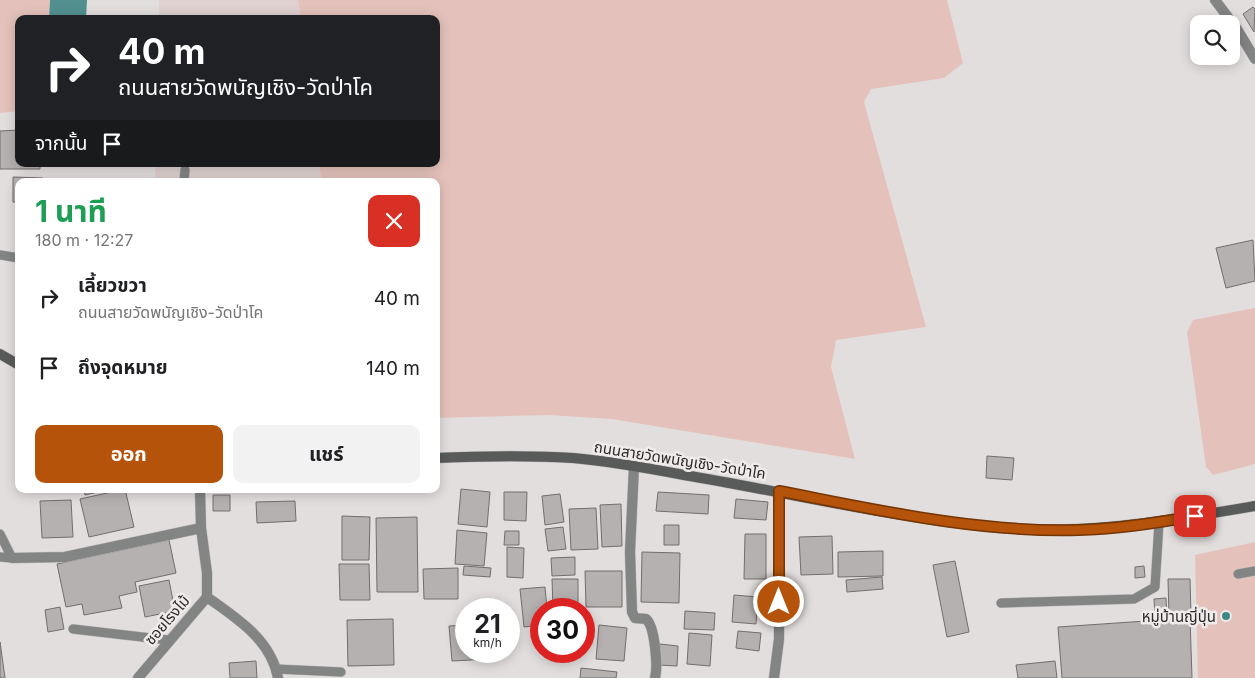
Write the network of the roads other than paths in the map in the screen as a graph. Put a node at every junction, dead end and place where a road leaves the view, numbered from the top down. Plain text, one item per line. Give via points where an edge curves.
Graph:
1 (1215, 0) edge
2 (1255, 59) edge
3 (185, 170) dead end
4 (184, 178) edge
5 (0, 255) edge
6 (15, 257) edge
7 (0, 354) edge
8 (15, 363) edge
9 (440, 458) edge
10 (634, 466) junction
11 (779, 491) junction
12 (200, 493) edge
13 (1255, 506) edge
14 (1159, 522) junction
15 (201, 528) junction
16 (0, 534) edge
17 (0, 557) edge
18 (12, 558) junction
19 (1255, 571) edge
20 (1238, 574) dead end
21 (207, 597) junction
22 (1001, 603) dead end
23 (73, 629) dead end
24 (168, 640) junction
25 (341, 672) dead end
26 (277, 674) edge
27 (138, 678) edge
28 (655, 678) edge
29 (774, 678) edge

1 - 2 street via 1238,29
3 - 4 lane
5 - 6 lane
7 - 8 main road
9 - 10 main road, ถนนสายวัดพนัญเชิง-วัดป่าโค via 517,455
10 - 11 main road, ถนนสายวัดพนัญเชิง-วัดป่าโค
10 - 28 street via 630,552 632,612 635,618 646,619 651,628 658,670
11 - 14 main road, ถนนสายวัดพนัญเชิง-วัดป่าโค via 906,516 992,527 1079,530
11 - 29 street via 779,639
12 - 15 street, ซอยโรงไม้
13 - 14 main road, ถนนสายวัดพนัญเชิง-วัดป่าโค
14 - 22 lane via 1155,587 1134,599
15 - 18 street via 65,557
15 - 21 street, ซอยโรงไม้
16 - 18 lane
17 - 18 lane
19 - 20 lane
21 - 24 street, ซอยโรงไม้
21 - 26 street via 263,643
23 - 24 lane
24 - 27 street, ซอยโรงไม้
25 - 26 lane

